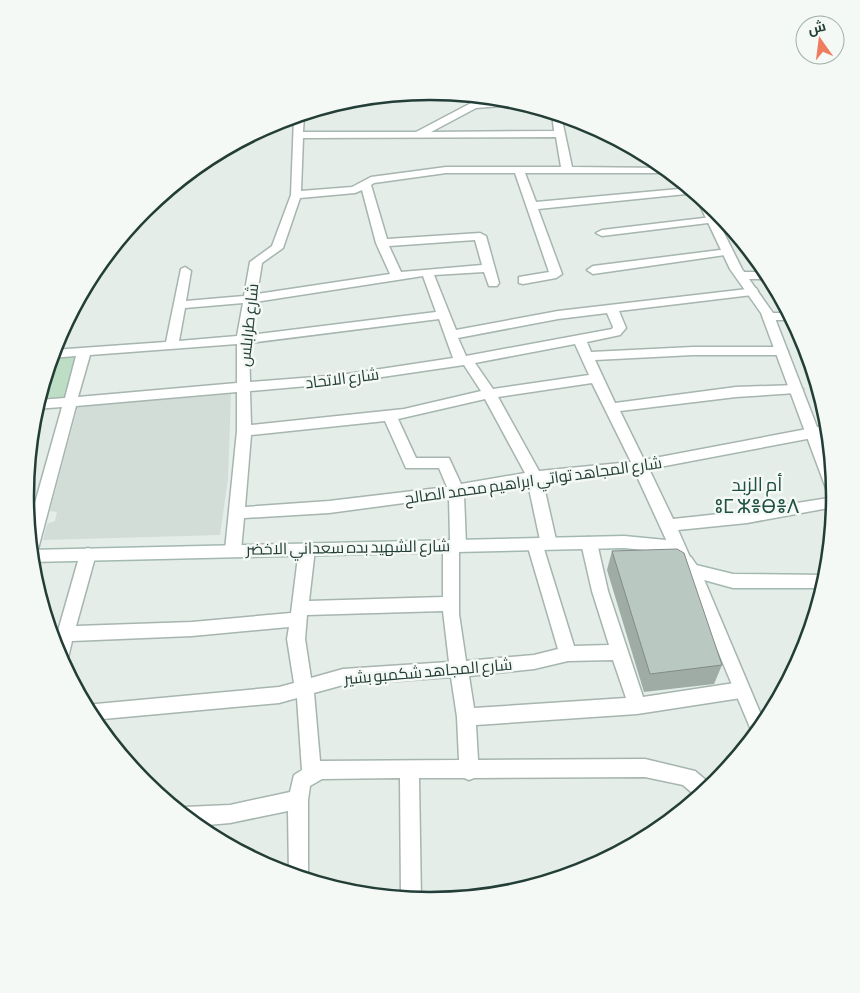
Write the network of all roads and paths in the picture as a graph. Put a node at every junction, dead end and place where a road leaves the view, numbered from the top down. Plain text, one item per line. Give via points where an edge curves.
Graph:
1 (472, 103) edge
2 (557, 121) edge
3 (299, 122) edge
4 (418, 134) junction
5 (560, 134) junction
6 (300, 135) junction
7 (519, 170) junction
8 (567, 170) junction
9 (655, 171) edge
10 (365, 183) junction
11 (683, 192) edge
12 (296, 195) junction
13 (532, 206) junction
14 (710, 216) edge
15 (712, 220) junction
16 (602, 233) dead end
17 (382, 244) junction
18 (728, 252) junction
19 (490, 268) junction
20 (593, 270) dead end
21 (185, 271) dead end
22 (427, 272) junction
23 (742, 276) junction
24 (759, 276) edge
25 (397, 277) junction
26 (523, 280) dead end
27 (493, 283) dead end
28 (752, 291) junction
29 (250, 299) junction
30 (179, 305) junction
31 (611, 308) junction
32 (442, 315) junction
33 (769, 317) junction
34 (783, 317) edge
35 (450, 335) junction
36 (579, 339) junction
37 (243, 340) junction
38 (172, 346) junction
39 (782, 351) junction
40 (84, 352) junction
41 (61, 353) edge
42 (586, 356) junction
43 (464, 361) junction
44 (596, 378) junction
45 (243, 387) junction
46 (796, 390) junction
47 (489, 394) junction
48 (72, 402) junction
49 (45, 404) edge
50 (610, 408) junction
51 (390, 416) junction
52 (244, 431) junction
53 (821, 431) edge
54 (812, 433) junction
55 (639, 466) junction
56 (825, 466) edge
57 (534, 478) junction
58 (456, 491) junction
59 (826, 503) edge
60 (236, 513) junction
61 (669, 525) junction
62 (36, 529) edge
63 (589, 543) junction
64 (542, 544) junction
65 (455, 546) junction
66 (307, 549) junction
67 (233, 550) junction
68 (88, 554) junction
69 (38, 556) edge
70 (687, 564) junction
71 (817, 581) edge
72 (450, 604) junction
73 (298, 613) junction
74 (66, 634) junction
75 (63, 645) edge
76 (620, 652) junction
77 (568, 654) junction
78 (459, 669) junction
79 (304, 688) junction
80 (741, 690) junction
81 (636, 706) junction
82 (97, 711) edge
83 (466, 717) junction
84 (755, 723) edge
85 (409, 771) junction
86 (470, 771) junction
87 (312, 775) junction
88 (699, 786) edge
89 (298, 800) junction
90 (196, 816) edge
91 (299, 871) edge
92 (411, 892) edge

1 - 4 street
2 - 5 street
3 - 6 street, شارع طرابلس
4 - 5 street
4 - 6 street
5 - 8 street
6 - 12 street, شارع طرابلس
7 - 8 street
7 - 10 street via 446,170
7 - 13 street
8 - 9 street
10 - 12 street via 355,190
10 - 17 street
11 - 13 street
12 - 29 street, شارع طرابلس via 277,248 256,262
13 - 26 street via 556,274
14 - 15 street
15 - 16 street
15 - 18 street
17 - 19 street via 478,236 482,238
17 - 25 street
18 - 20 street
18 - 23 street
19 - 22 street
19 - 27 street
21 - 30 street
22 - 25 street
22 - 32 street
23 - 24 street
23 - 28 street
25 - 29 street
28 - 31 street
28 - 33 street
29 - 30 street
29 - 37 street, شارع طرابلس
30 - 38 street
31 - 35 street
31 - 36 street, شارع الاتحاد via 619,330
32 - 35 street
32 - 37 street
33 - 34 street
33 - 39 street
35 - 43 street
36 - 42 street
36 - 43 street, شارع الاتحاد
37 - 38 street
37 - 45 street, شارع طرابلس
38 - 40 street
39 - 42 street
39 - 46 street
40 - 41 street
40 - 48 street
42 - 44 street
43 - 45 street, شارع الاتحاد via 340,379
43 - 47 street
44 - 47 street
44 - 50 street
45 - 48 street, شارع الاتحاد
45 - 52 street, شارع طرابلس
46 - 50 street via 736,392
46 - 54 street
47 - 51 street
47 - 57 street
48 - 49 street, شارع الاتحاد
48 - 62 street
50 - 55 street
51 - 52 street
51 - 58 street via 408,461 414,464 444,462
52 - 60 street, شارع طرابلس
53 - 54 street, شارع المجاهد تواتي ابراهيم محمد الصالح
54 - 55 street, شارع المجاهد تواتي ابراهيم محمد الصالح
54 - 56 street
55 - 57 street, شارع المجاهد تواتي ابراهيم محمد الصالح
55 - 61 street
57 - 58 street, شارع المجاهد تواتي ابراهيم محمد الصالح
57 - 64 street
58 - 60 street, شارع المجاهد تواتي ابراهيم محمد الصالح via 328,507
58 - 65 street
59 - 61 street via 747,517
60 - 67 street, شارع طرابلس
61 - 70 street
63 - 64 street, شارع الشهيد بده سعداني الاخضر
63 - 70 street, شارع الشهيد بده سعداني الاخضر via 666,546
63 - 76 street
64 - 65 street, شارع الشهيد بده سعداني الاخضر
64 - 77 street
65 - 66 street, شارع الشهيد بده سعداني الاخضر
65 - 72 street
66 - 67 street, شارع الشهيد بده سعداني الاخضر
66 - 73 street
67 - 68 street, شارع الشهيد بده سعداني الاخضر
68 - 69 street, شارع الشهيد بده سعداني الاخضر
68 - 74 street
70 - 71 street via 733,581
70 - 80 street
72 - 73 street
72 - 78 street
73 - 74 street via 192,629
73 - 79 street via 296,639
74 - 75 street
76 - 77 street, شارع المجاهد شكمبو بشير
76 - 81 street
77 - 78 street, شارع المجاهد شكمبو بشير via 534,662
78 - 79 street, شارع المجاهد شكمبو بشير via 343,677
78 - 83 street
79 - 82 street, شارع المجاهد شكمبو بشير via 279,695
79 - 87 street
80 - 81 street
80 - 84 street
81 - 83 street
83 - 86 street
85 - 86 street
85 - 87 street via 319,770
85 - 92 street
86 - 88 street via 645,768 688,777
87 - 89 street via 301,781
89 - 90 street via 230,814
89 - 91 street

